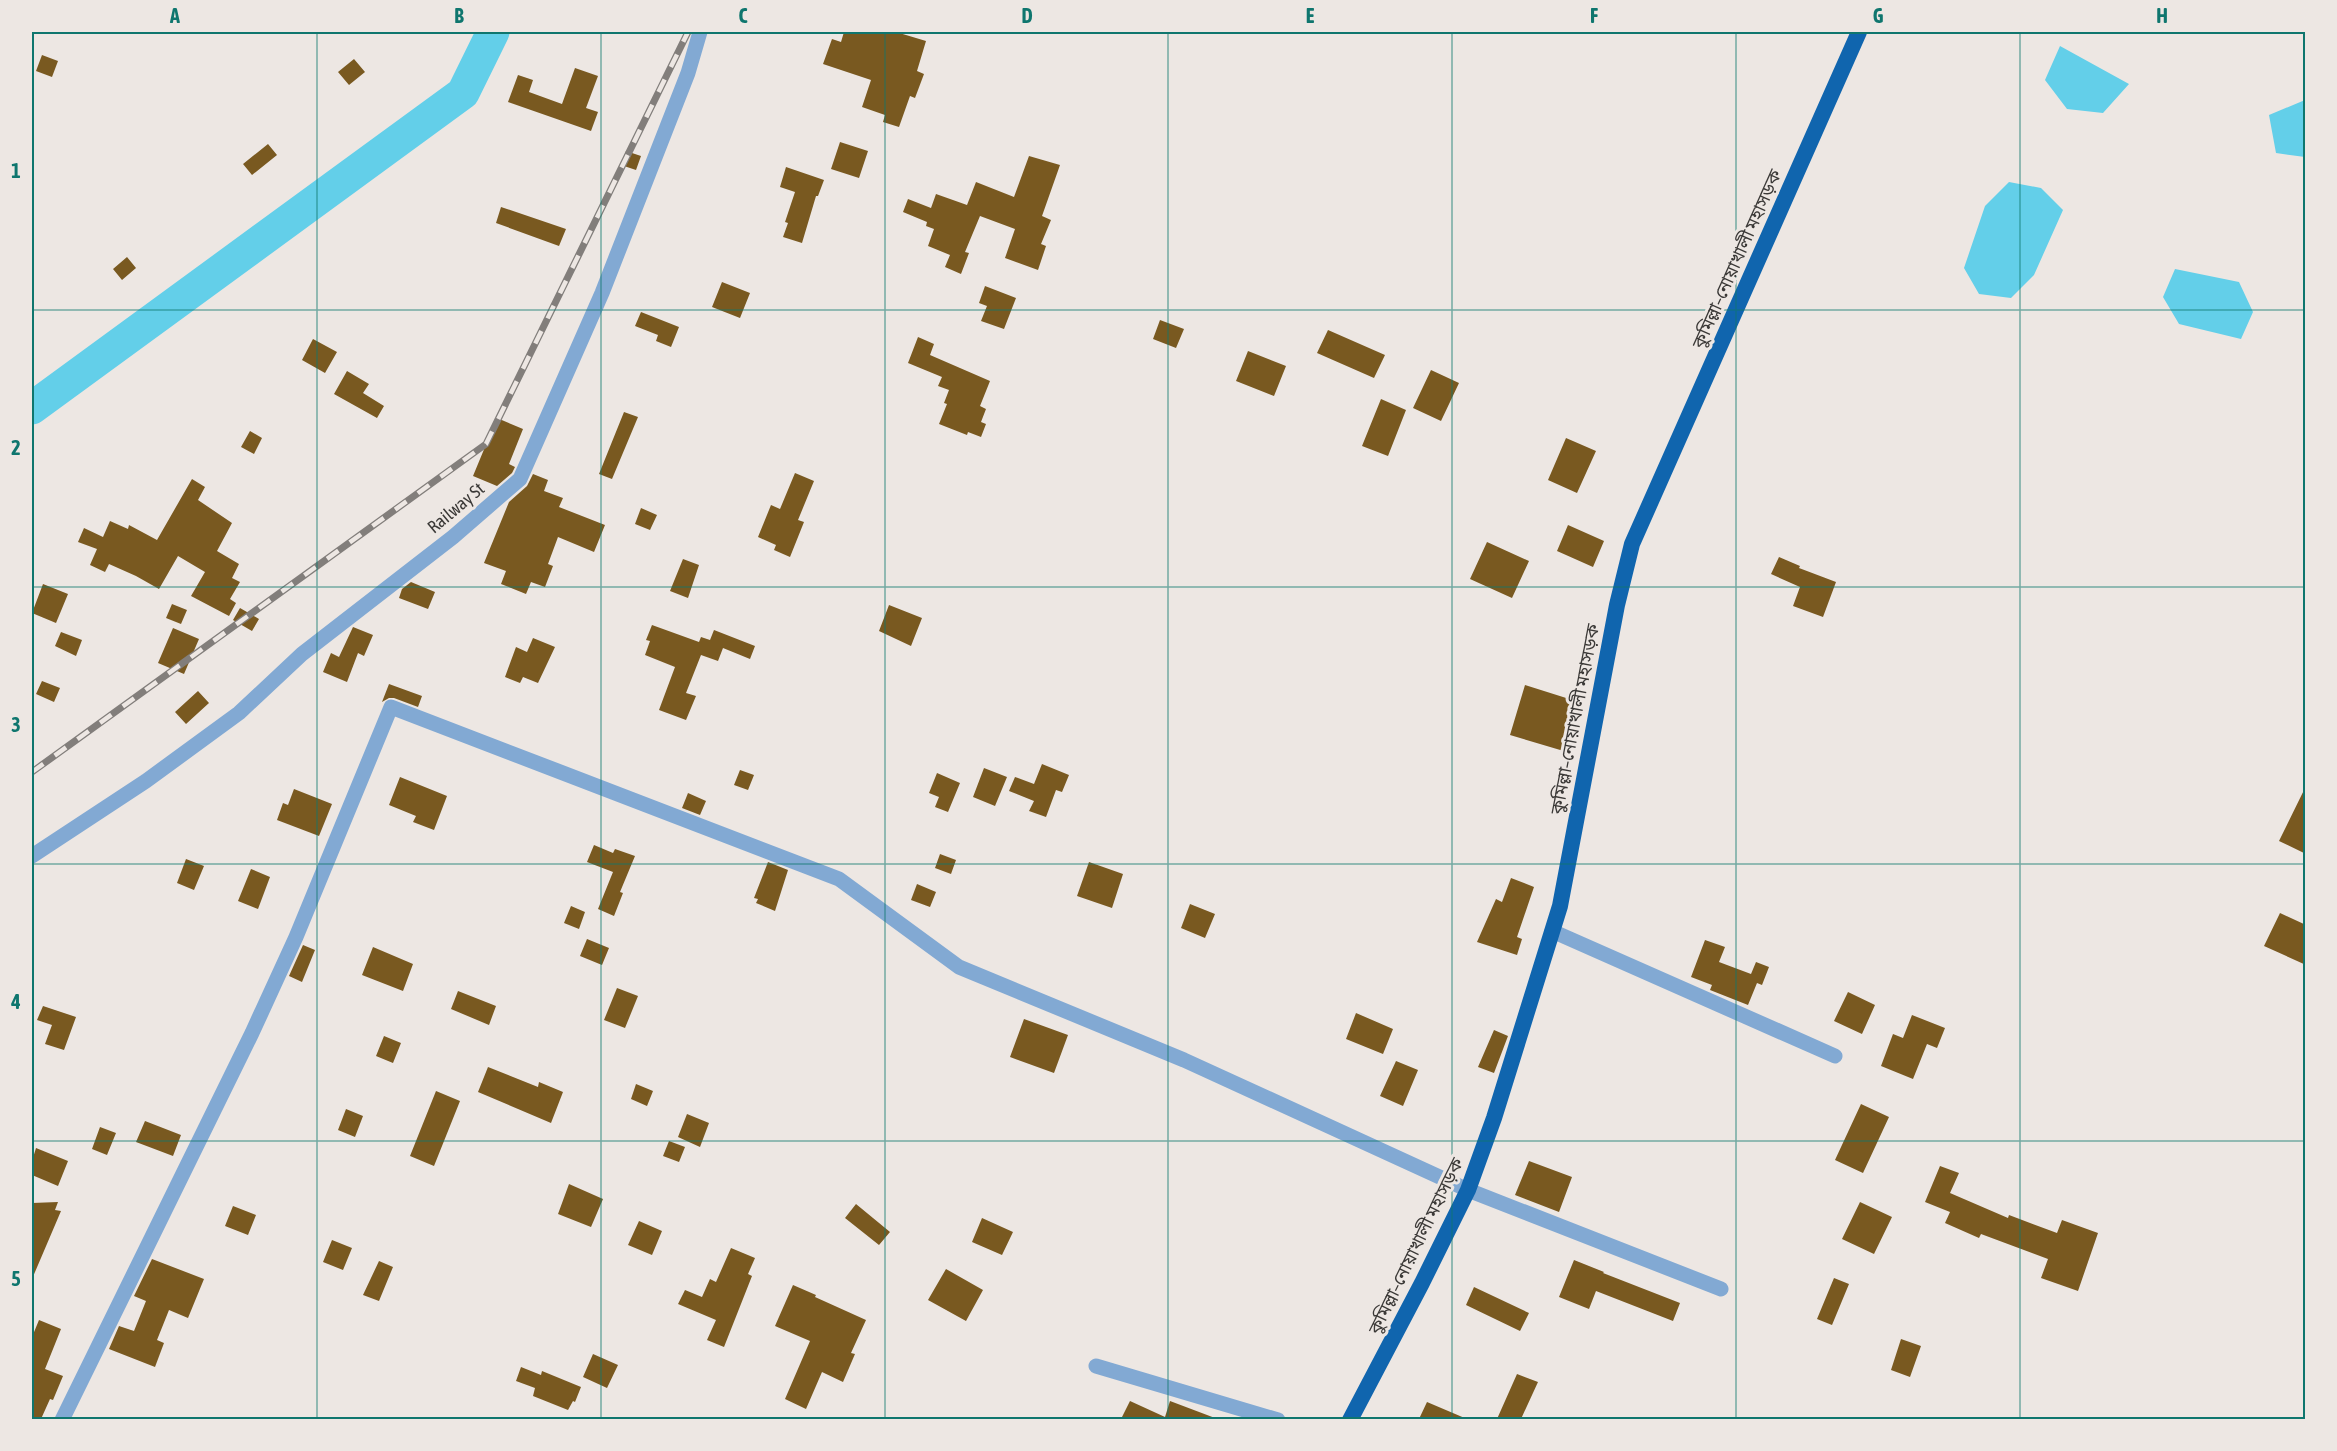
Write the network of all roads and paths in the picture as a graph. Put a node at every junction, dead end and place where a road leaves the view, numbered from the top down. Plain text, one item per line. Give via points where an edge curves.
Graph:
1 (700, 32) edge
2 (1858, 32) edge
3 (32, 856) edge
4 (1552, 931) junction
5 (1835, 1056) dead end
6 (1468, 1190) junction
7 (1721, 1289) dead end
8 (1096, 1366) dead end
9 (62, 1419) edge
10 (1278, 1419) edge
11 (1350, 1419) edge

1 - 3 street, Railway St via 688,73 602,293 520,480 302,654 239,713 146,781
2 - 4 highway, কুমিল্লা–নোয়াখালী মহাসড়ক via 1632,544
4 - 5 street
4 - 6 highway, কুমিল্লা–নোয়াখালী মহাসড়ক
6 - 7 street
6 - 9 street via 1184,1060 959,967 839,879 391,707 296,937
6 - 11 highway, কুমিল্লা–নোয়াখালী মহাসড়ক
8 - 10 street

